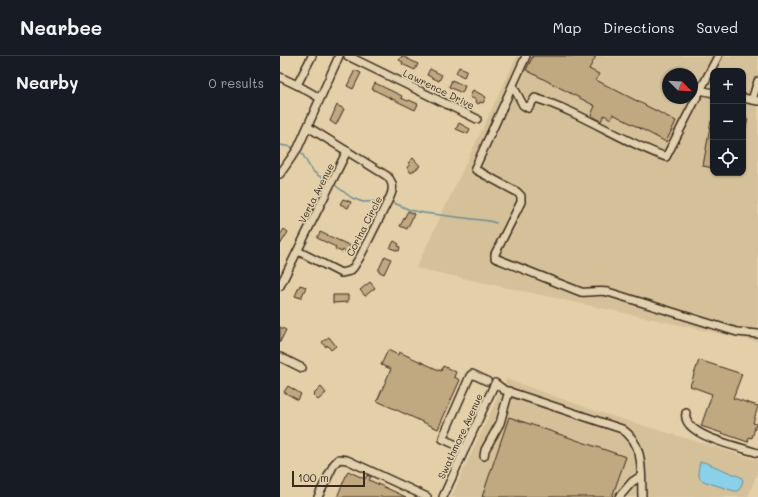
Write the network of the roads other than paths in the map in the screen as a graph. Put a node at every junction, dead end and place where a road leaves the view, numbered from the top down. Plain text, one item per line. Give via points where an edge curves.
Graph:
1 (312, 56) edge
2 (339, 56) edge
3 (348, 56) edge
4 (526, 56) edge
5 (718, 56) edge
6 (280, 77) edge
7 (758, 81) edge
8 (297, 85) junction
9 (513, 86) junction
10 (700, 90) junction
11 (710, 92) edge
12 (320, 98) junction
13 (755, 100) edge
14 (477, 119) dead end
15 (308, 127) junction
16 (348, 151) junction
17 (280, 174) edge
18 (298, 251) junction
19 (280, 286) edge
20 (758, 334) edge
21 (280, 357) edge
22 (302, 368) dead end
23 (488, 381) dead end
24 (509, 391) junction
25 (686, 413) dead end
26 (465, 449) junction
27 (758, 453) edge
28 (484, 456) dead end
29 (641, 476) junction
30 (416, 495) edge
31 (318, 497) edge
32 (427, 497) edge
33 (443, 497) edge
34 (619, 497) edge
35 (642, 497) edge

1 - 8 street
2 - 12 street
3 - 14 street, Lawrence Drive
4 - 9 street
5 - 10 street
6 - 8 street
7 - 13 street
8 - 12 street
9 - 10 street via 523,105 528,108 536,98 554,104 666,157
9 - 20 street via 475,168 521,196 521,202 495,258 581,292 608,292 737,332
10 - 11 street
12 - 15 street
15 - 16 street, Corina Circle
15 - 17 street via 298,148
16 - 18 street, Verta Avenue
16 - 18 street, Corina Circle via 390,179 393,187 390,197 360,257 350,271 341,273
18 - 19 street, Verta Avenue
21 - 22 street
23 - 26 street via 472,374 470,376 444,435 443,439
24 - 26 street, Swathmore Avenue via 495,383
24 - 28 street via 500,423
24 - 29 street via 622,429 634,441 641,458
25 - 27 street via 685,417 690,425 701,434
26 - 33 street, Swathmore Avenue
29 - 34 street
29 - 35 street
30 - 31 street via 348,460 339,459
30 - 32 street

